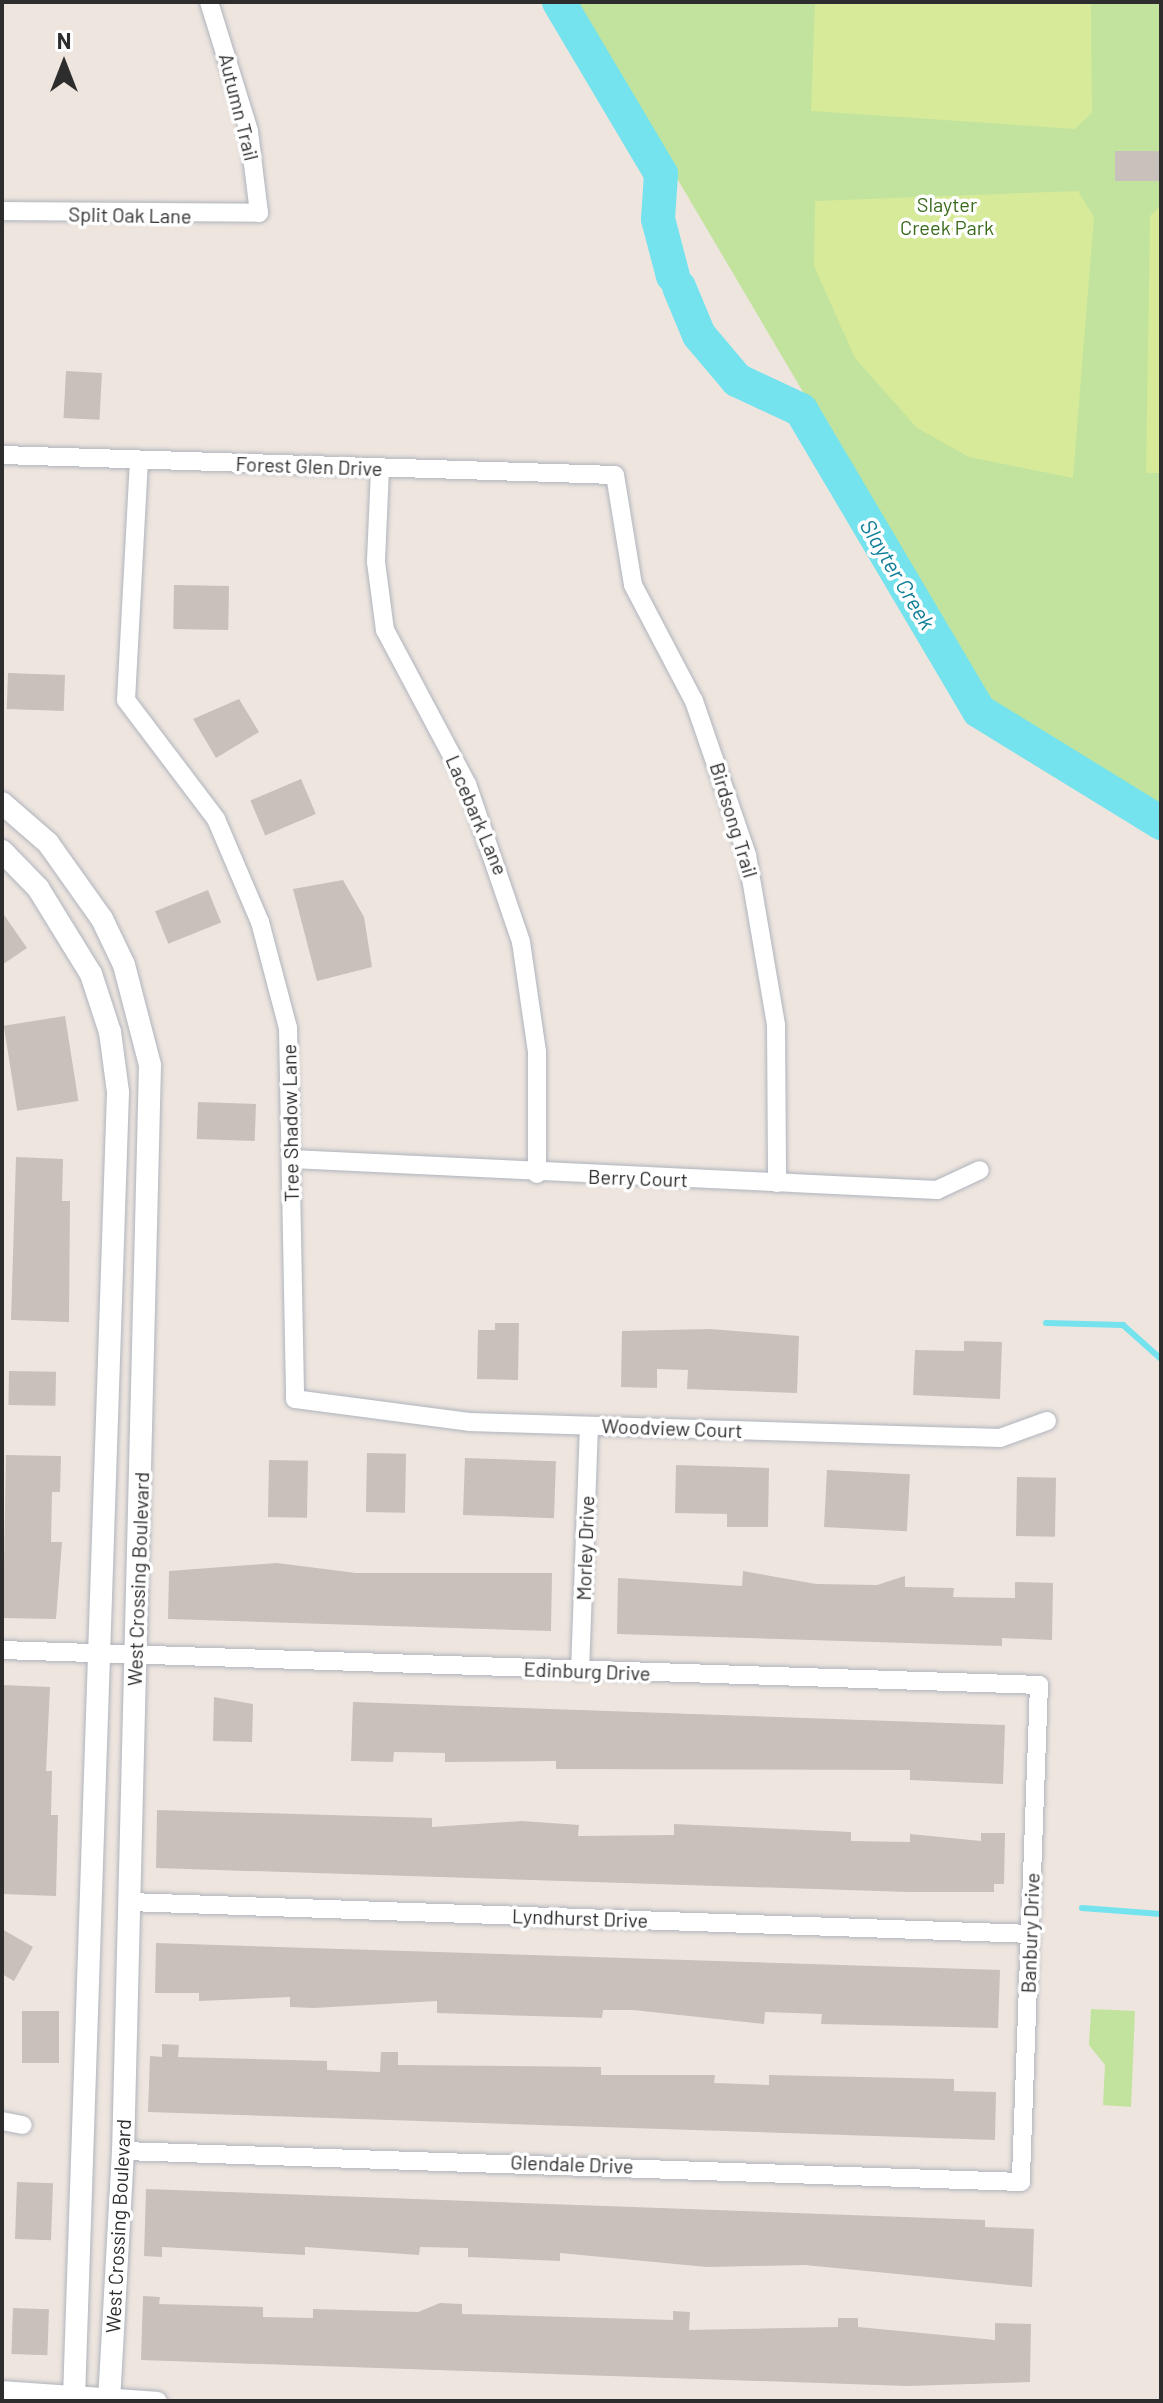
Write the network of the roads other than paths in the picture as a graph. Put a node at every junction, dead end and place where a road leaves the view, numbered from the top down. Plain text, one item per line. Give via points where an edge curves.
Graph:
1 (209, 2) edge
2 (2, 211) edge
3 (259, 213) joint
4 (2, 455) edge
5 (139, 460) junction
6 (380, 469) junction
7 (615, 475) joint
8 (2, 803) edge
9 (2, 851) edge
10 (292, 1159) junction
11 (980, 1170) dead end
12 (537, 1174) junction
13 (777, 1183) junction
14 (295, 1399) joint
15 (1047, 1421) dead end
16 (589, 1426) junction
17 (2, 1650) edge
18 (102, 1654) junction
19 (136, 1656) junction
20 (580, 1671) junction
21 (1039, 1685) joint
22 (129, 1902) junction
23 (1030, 1934) junction
24 (2, 2121) edge
25 (23, 2125) dead end
26 (123, 2151) junction
27 (1021, 2182) joint
28 (2, 2390) edge
29 (74, 2400) edge
30 (109, 2400) edge
31 (158, 2401) edge

1 - 3 street, Autumn Trail via 249,131
2 - 3 street, Split Oak Lane
4 - 5 street, Forest Glen Drive
5 - 6 street, Forest Glen Drive
5 - 10 street, Tree Shadow Lane via 126,700 205,799 260,922 288,1028
6 - 7 street, Forest Glen Drive
6 - 12 street, Lacebark Lane via 376,562 385,630 479,811 521,942 537,1052
7 - 13 street, Birdsong Trail via 633,585 694,701 747,855 776,1025
8 - 19 street, West Crossing Boulevard via 48,843 102,919 124,965 150,1065
9 - 18 street, West Crossing Boulevard via 75,943 102,1004 115,1063
10 - 12 street, Berry Court
10 - 14 street, Tree Shadow Lane
11 - 13 street, Berry Court via 937,1190
12 - 13 street, Berry Court
14 - 16 street, Woodview Court via 437,1419
15 - 16 street, Woodview Court via 1009,1438
16 - 20 street, Morley Drive
17 - 18 street, Edinburg Drive
18 - 19 street, Edinburg Drive
18 - 29 street, West Crossing Boulevard
19 - 20 street, Edinburg Drive
19 - 22 street, West Crossing Boulevard
20 - 21 street, Edinburg Drive
21 - 23 street, Banbury Drive
22 - 23 street, Lyndhurst Drive
22 - 26 street, West Crossing Boulevard
23 - 27 street, Banbury Drive
24 - 25 street
26 - 27 street, Glendale Drive
26 - 30 street, West Crossing Boulevard
28 - 29 street
29 - 30 street
30 - 31 street

